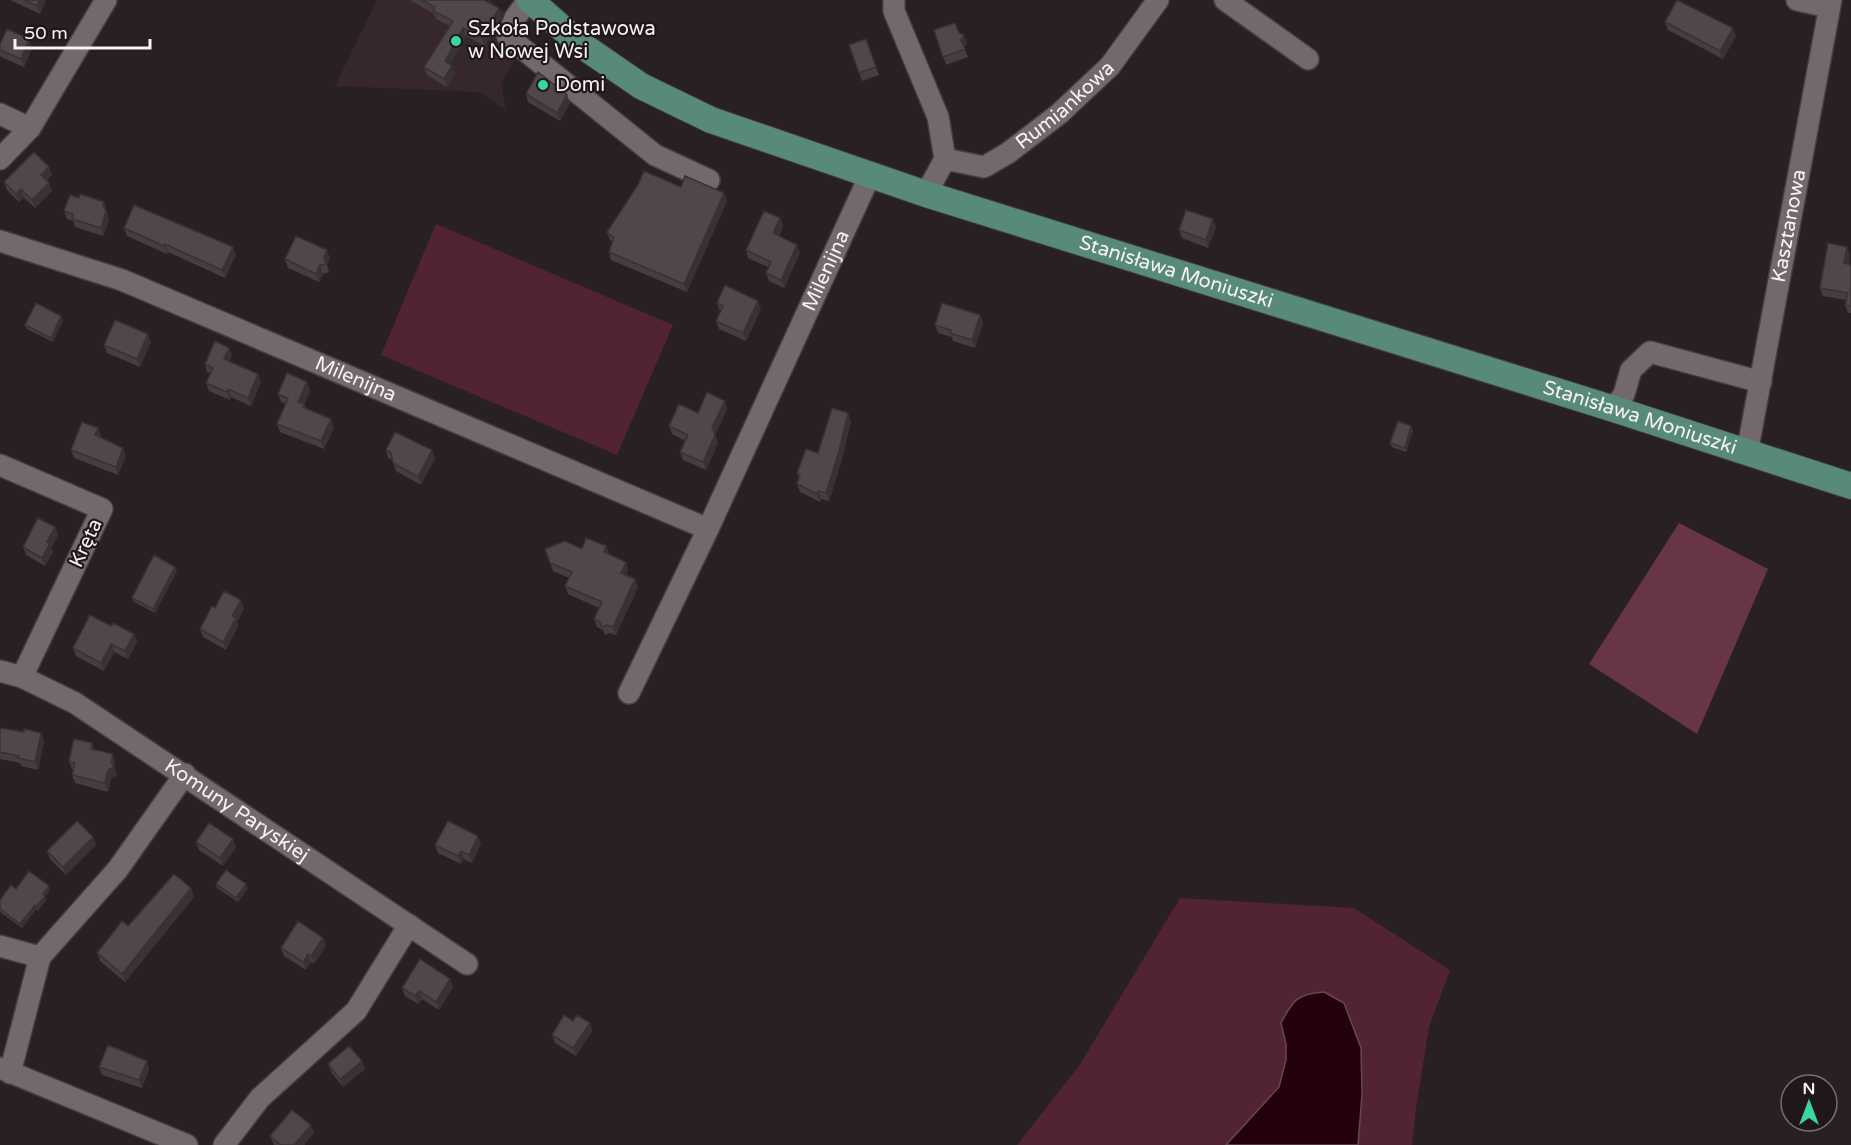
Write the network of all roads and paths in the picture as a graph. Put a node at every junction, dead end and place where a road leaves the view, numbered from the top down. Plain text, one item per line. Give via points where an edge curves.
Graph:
1 (106, 0) edge
2 (529, 0) edge
3 (894, 0) edge
4 (1158, 0) edge
5 (1225, 0) edge
6 (1797, 0) edge
7 (1830, 4) edge
8 (1308, 59) dead end
9 (0, 114) edge
10 (30, 128) junction
11 (0, 159) edge
12 (945, 159) junction
13 (870, 175) junction
14 (709, 180) dead end
15 (926, 194) junction
16 (0, 241) edge
17 (1761, 382) junction
18 (1614, 409) junction
19 (1747, 453) junction
20 (0, 465) edge
21 (1851, 486) edge
22 (708, 529) junction
23 (0, 671) edge
24 (22, 677) junction
25 (629, 693) dead end
26 (184, 774) junction
27 (409, 925) junction
28 (0, 946) edge
29 (40, 957) junction
30 (467, 964) dead end
31 (5, 1070) edge
32 (186, 1145) edge
33 (224, 1145) edge

1 - 10 street
2 - 13 main road, Stanisława Moniuszki via 580,44 641,86 711,120
2 - 14 street via 515,18 508,37 655,155
3 - 12 street via 894,11 938,117
4 - 12 street, Rumiankowa via 1110,66 1059,114 1008,153 984,167
5 - 8 street
6 - 7 street
7 - 17 street, Kasztanowa
9 - 10 street
10 - 11 street
12 - 15 street
13 - 15 main road, Stanisława Moniuszki
13 - 22 street, Milenijna
15 - 18 main road, Stanisława Moniuszki
16 - 22 street, Milenijna via 122,280
17 - 18 street via 1650,352 1631,370 1624,394
17 - 19 street, Kasztanowa
18 - 19 main road, Stanisława Moniuszki
19 - 21 main road, Stanisława Moniuszki
20 - 24 street, Kręta via 102,509
22 - 25 street, Milenijna
23 - 24 street, Komuny Paryskiej
24 - 26 street, Komuny Paryskiej via 75,703
26 - 27 street, Komuny Paryskiej
26 - 29 street via 118,869
27 - 30 street, Komuny Paryskiej
27 - 33 street via 356,1011 260,1098
28 - 29 street
29 - 31 street
31 - 32 street

